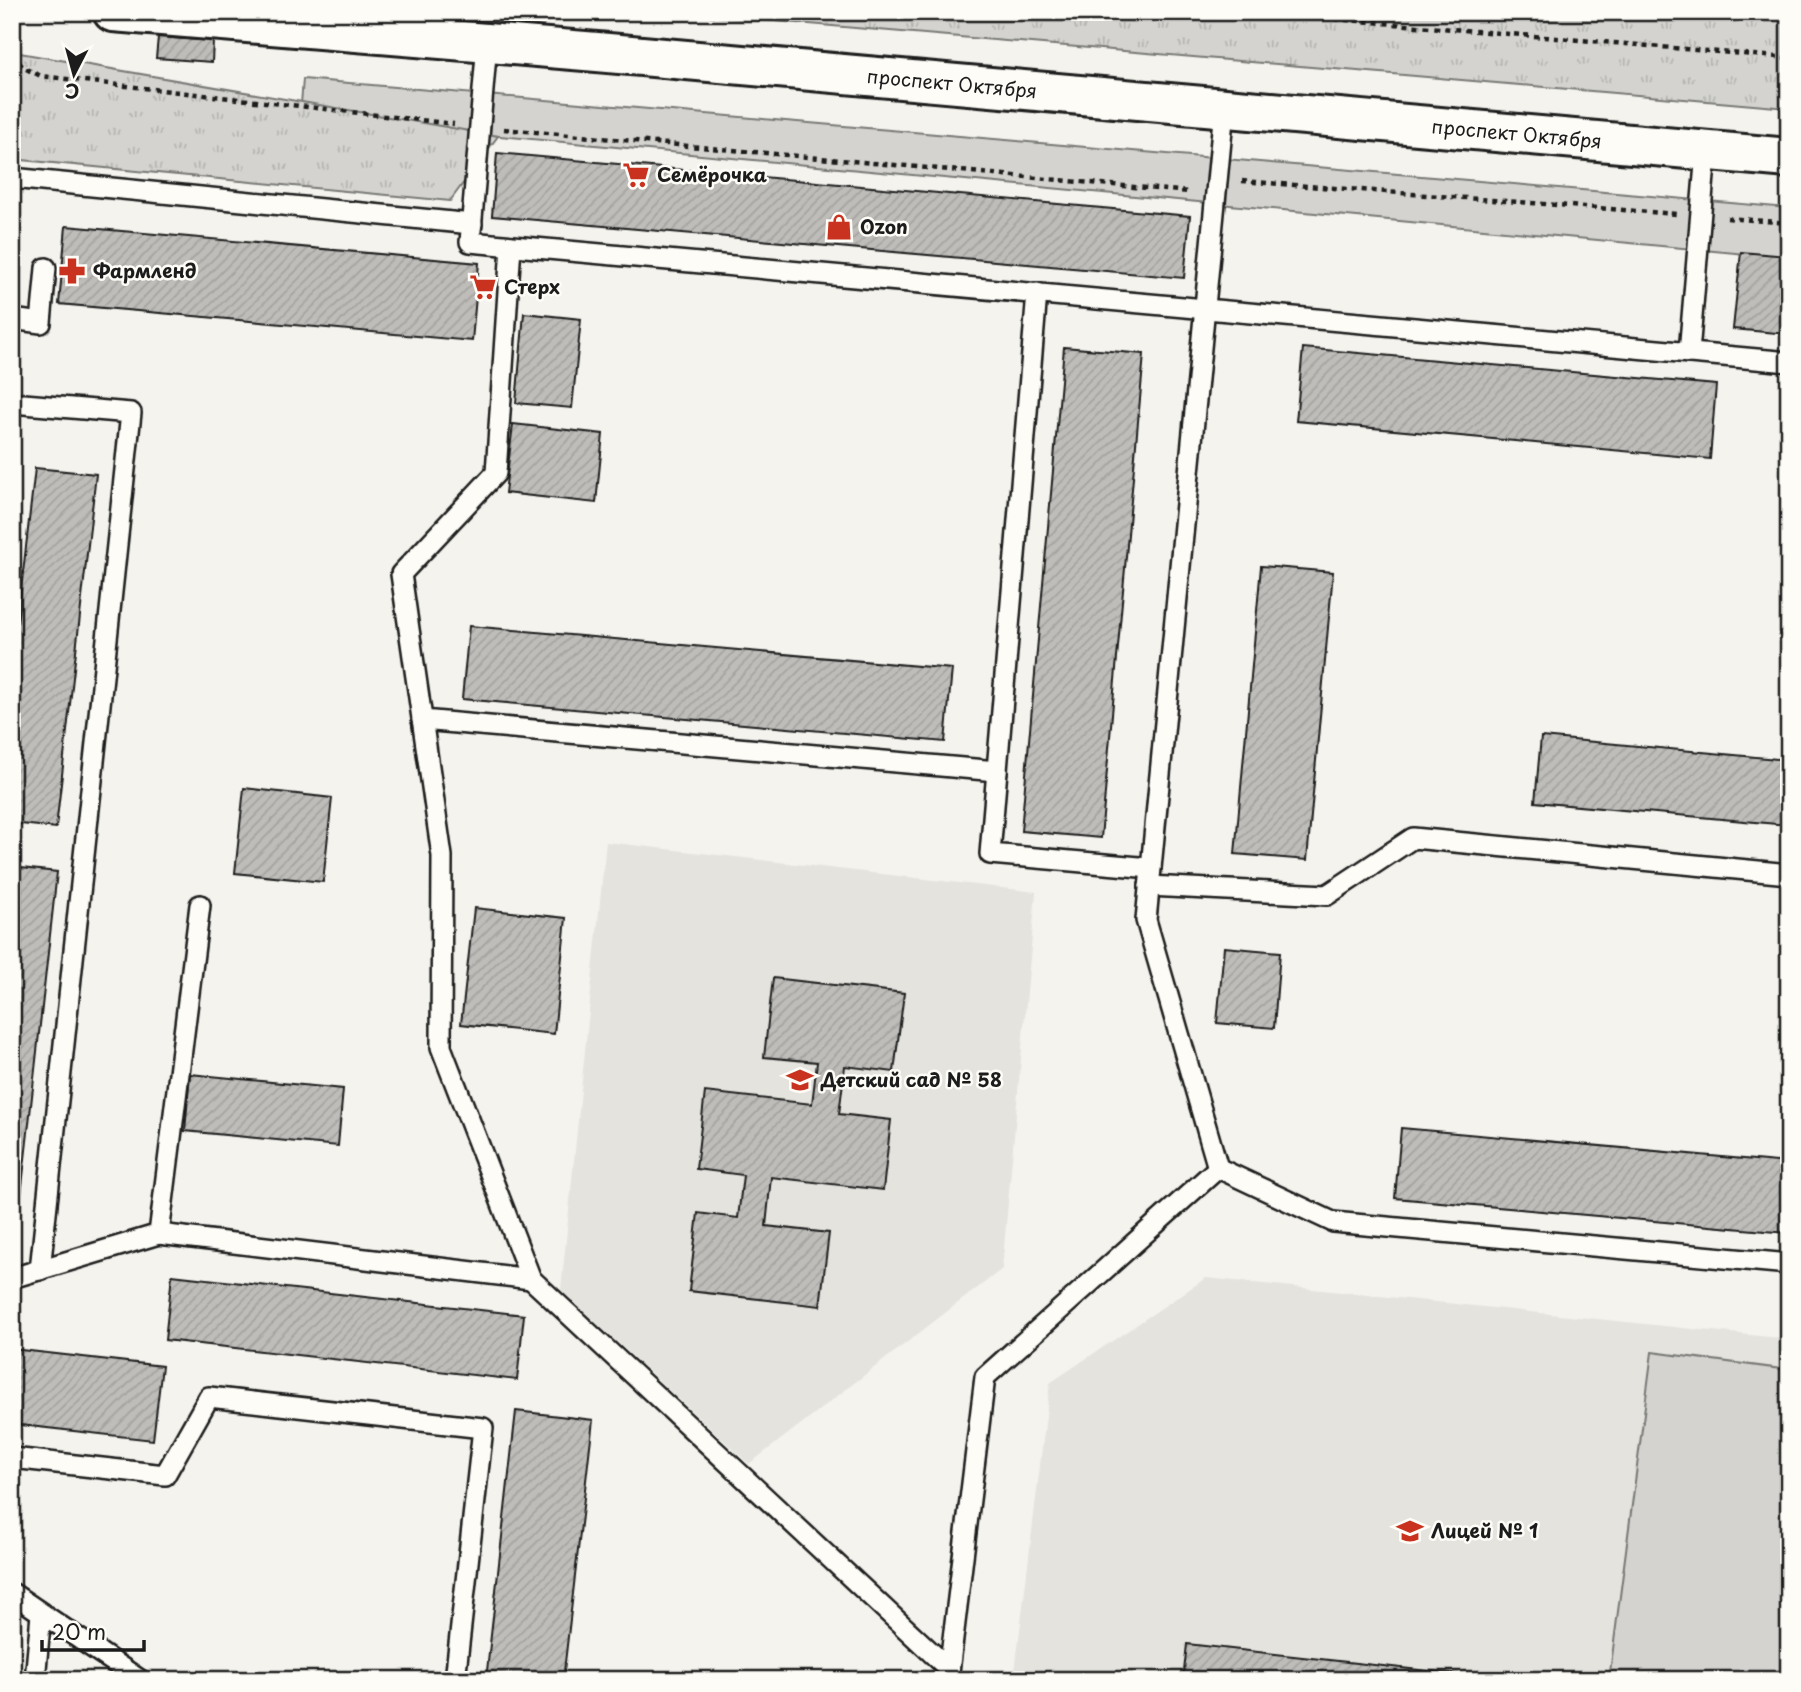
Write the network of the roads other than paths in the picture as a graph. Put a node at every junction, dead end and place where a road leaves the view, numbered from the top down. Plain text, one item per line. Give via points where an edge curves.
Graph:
1 (113, 12) edge
2 (487, 44) junction
3 (1224, 108) junction
4 (1706, 152) junction
5 (1789, 159) edge
6 (12, 178) edge
7 (472, 224) junction
8 (511, 246) junction
9 (46, 268) dead end
10 (1037, 293) junction
11 (1204, 309) junction
12 (12, 319) edge
13 (1689, 353) junction
14 (1789, 362) edge
15 (12, 403) edge
16 (422, 720) junction
17 (997, 771) junction
18 (1789, 874) edge
19 (1150, 877) junction
20 (200, 905) dead end
21 (1219, 1168) junction
22 (159, 1234) junction
23 (1789, 1264) edge
24 (40, 1270) junction
25 (12, 1278) edge
26 (531, 1279) junction
27 (12, 1458) edge
28 (12, 1593) edge
29 (41, 1614) junction
30 (948, 1674) edge
31 (35, 1680) edge
32 (140, 1680) edge
33 (455, 1680) edge

1 - 2 main road, проспект Октября
2 - 3 main road, проспект Октября
2 - 7 lane
3 - 4 main road, проспект Октября
3 - 11 lane
4 - 5 main road, проспект Октября
4 - 13 lane
6 - 7 lane
7 - 8 lane via 470,242
8 - 10 lane
8 - 16 lane via 496,473 401,574
9 - 12 lane via 41,323
10 - 11 lane
10 - 17 lane
11 - 13 lane
11 - 19 lane
13 - 14 lane
15 - 24 lane via 131,413
16 - 17 lane
16 - 26 lane via 442,856 441,1047
17 - 19 lane via 989,854
18 - 19 lane via 1413,838 1327,895
19 - 21 lane via 1146,920
20 - 22 lane
21 - 23 lane via 1333,1222
21 - 30 lane via 985,1377
22 - 24 lane
22 - 26 lane
24 - 25 lane
26 - 30 lane
27 - 33 lane via 165,1475 209,1397 483,1428
28 - 29 lane
29 - 31 lane
29 - 32 lane

